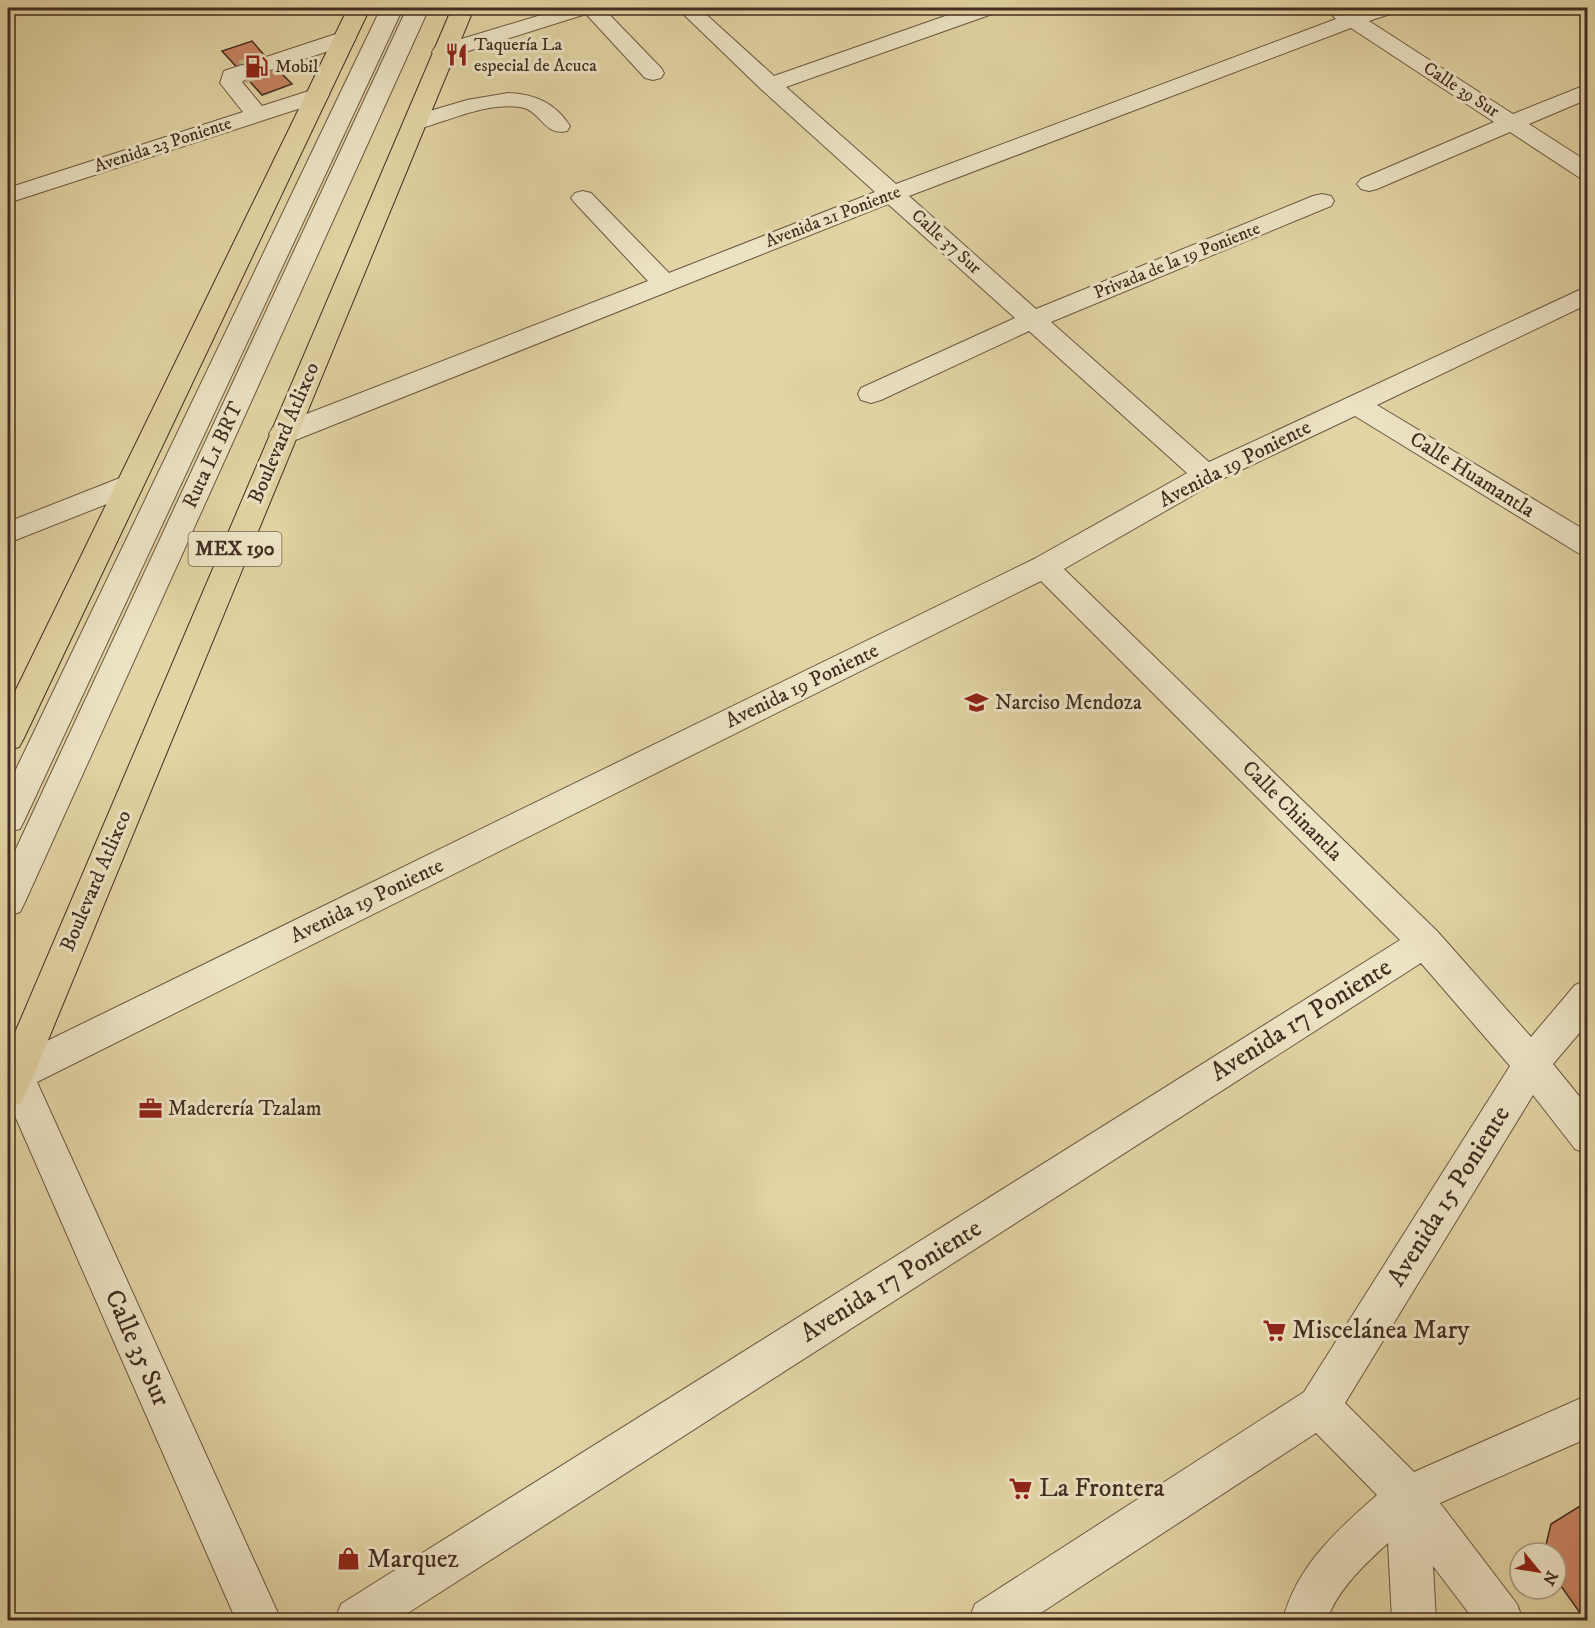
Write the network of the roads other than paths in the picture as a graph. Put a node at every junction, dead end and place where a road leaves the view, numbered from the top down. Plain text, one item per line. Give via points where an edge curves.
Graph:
1 (359, 8) edge
2 (392, 8) edge
3 (418, 8) edge
4 (463, 8) edge
5 (585, 8) edge
6 (592, 8) edge
7 (687, 8) edge
8 (987, 8) edge
9 (1334, 8) edge
10 (1385, 8) edge
11 (1353, 20) junction
12 (345, 38) junction
13 (443, 52) junction
14 (271, 63) tunnel mouth
15 (242, 72) dead end
16 (653, 73) dead end
17 (770, 85) junction
18 (1587, 91) edge
19 (318, 95) junction
20 (258, 115) junction
21 (414, 123) junction
22 (1512, 123) junction
23 (559, 126) dead end
24 (1587, 173) edge
25 (1369, 184) dead end
26 (892, 194) junction
27 (8, 196) edge
28 (583, 198) dead end
29 (1322, 201) dead end
30 (665, 284) junction
31 (1587, 294) edge
32 (1032, 320) junction
33 (871, 394) dead end
34 (1356, 404) junction
35 (283, 434) junction
36 (1206, 475) junction
37 (130, 484) junction
38 (8, 532) edge
39 (1587, 546) edge
40 (1044, 567) junction
41 (8, 738) edge
42 (8, 819) edge
43 (8, 902) edge
44 (1425, 942) junction
45 (1587, 996) edge
46 (1531, 1064) junction
47 (11, 1083) edge
48 (1587, 1137) edge
49 (1319, 1407) junction
50 (1587, 1416) edge
51 (1408, 1496) junction
52 (259, 1620) edge
53 (357, 1620) edge
54 (991, 1620) edge
55 (1305, 1620) edge
56 (1414, 1620) edge
57 (1501, 1620) edge

1 - 12 main road
2 - 42 street, Ruta L1 BRT
3 - 43 street, Ruta L1 BRT
4 - 13 main road, Boulevard Atlixco / MEX 190
5 - 13 street
6 - 16 street
7 - 17 street, Calle 37 Sur
8 - 17 street
9 - 11 street, Calle 39 Sur
10 - 11 street, Avenida 21 Poniente
11 - 22 street, Calle 39 Sur
11 - 26 street, Avenida 21 Poniente
12 - 14 street
12 - 19 main road
13 - 21 main road, Boulevard Atlixco / MEX 190
15 - 20 street via 232,76 231,83
17 - 26 street, Calle 37 Sur
18 - 22 street
19 - 20 street, Avenida 23 Poniente
19 - 37 main road
20 - 27 street, Avenida 23 Poniente
21 - 23 street via 519,99 536,105
21 - 35 main road, Boulevard Atlixco / MEX 190
22 - 24 street, Calle 39 Sur
22 - 25 street
26 - 30 street, Avenida 21 Poniente
26 - 32 street, Calle 37 Sur
28 - 30 street
29 - 32 street, Privada de la 19 Poniente
30 - 35 street, Avenida 21 Poniente
31 - 34 street, Avenida 19 Poniente
32 - 33 street, Privada de la 19 Poniente
32 - 36 street, Calle 37 Sur
34 - 36 street, Avenida 19 Poniente
34 - 39 street, Calle Huamantla
35 - 47 main road, Boulevard Atlixco / MEX 190
36 - 40 street, Avenida 19 Poniente
37 - 38 street
37 - 41 main road
40 - 44 street, Calle Chinantla
40 - 47 street, Avenida 19 Poniente
44 - 46 street, Calle Chinantla
44 - 53 street, Avenida 17 Poniente
45 - 46 street, Avenida 15 Poniente
46 - 48 street, Calle Chinantla
46 - 49 street, Avenida 15 Poniente
47 - 52 street, Calle 35 Sur
49 - 51 street
49 - 54 street, Avenida 15 Poniente
50 - 51 street
51 - 55 street via 1351,1547 1313,1596
51 - 56 street
51 - 57 street

